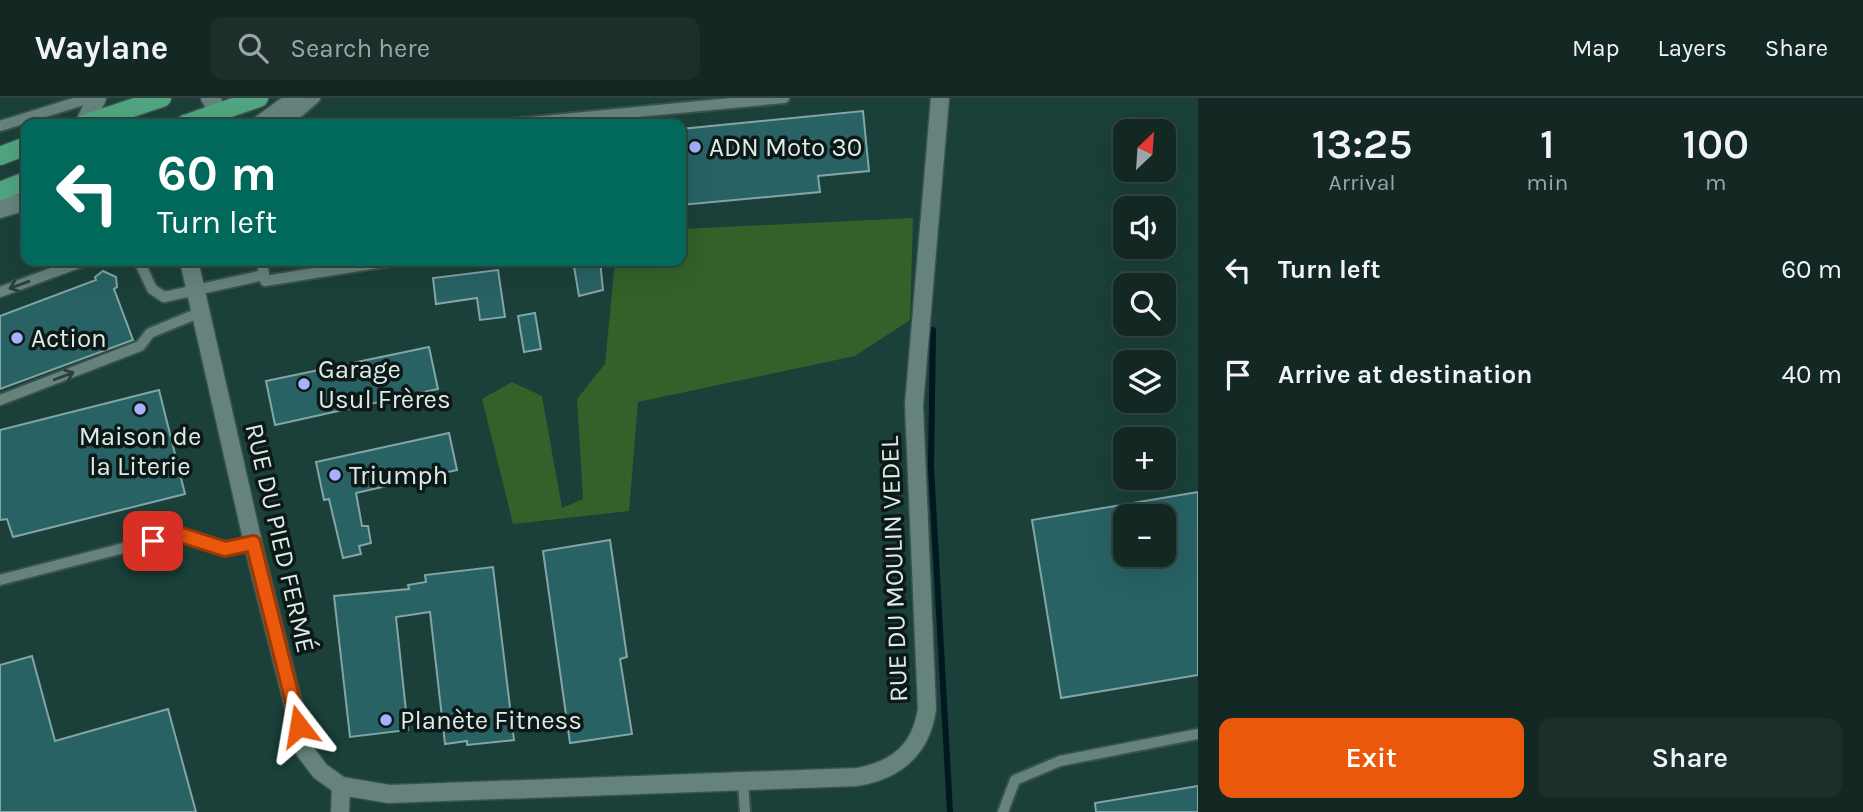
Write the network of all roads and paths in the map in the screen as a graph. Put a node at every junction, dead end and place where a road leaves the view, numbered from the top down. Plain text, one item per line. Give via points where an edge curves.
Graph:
1 (90, 98) edge
2 (97, 98) edge
3 (162, 98) edge
4 (258, 98) edge
5 (297, 98) edge
6 (315, 98) edge
7 (784, 98) edge
8 (940, 98) edge
9 (216, 112) edge
10 (21, 119) edge
11 (22, 119) edge
12 (86, 119) edge
13 (99, 119) edge
14 (198, 119) edge
15 (268, 119) edge
16 (291, 119) edge
17 (564, 119) edge
18 (0, 126) edge
19 (21, 148) edge
20 (0, 156) edge
21 (21, 183) edge
22 (0, 191) edge
23 (21, 203) edge
24 (0, 209) edge
25 (70, 266) edge
26 (141, 266) edge
27 (190, 266) edge
28 (263, 266) edge
29 (358, 266) edge
30 (264, 275) junction
31 (196, 289) junction
32 (0, 292) edge
33 (201, 312) junction
34 (0, 400) edge
35 (253, 543) junction
36 (0, 580) edge
37 (1198, 734) edge
38 (743, 782) junction
39 (341, 786) junction
40 (340, 812) edge
41 (744, 812) edge
42 (1003, 812) edge

1 - 11 lane
2 - 12 street
3 - 13 main road
4 - 9 main road
5 - 15 street
6 - 16 lane
7 - 17 lane
8 - 38 street, RUE DU MOULIN VEDEL via 914,405 927,709 924,727 908,754 880,773
9 - 14 main road
10 - 18 lane
19 - 20 main road
21 - 22 main road
23 - 24 street
25 -> 32 lane
26 - 31 lane via 152,289 164,297
27 - 31 street, RUE DU PIED FERMÉ
28 - 30 lane
29 - 30 lane via 264,281
30 - 31 lane
31 - 33 street, RUE DU PIED FERMÉ
34 -> 33 lane via 139,346 150,333
33 - 35 street, RUE DU PIED FERMÉ
35 - 36 lane via 225,549 178,534
35 - 39 street, RUE DU PIED FERMÉ via 305,751 320,771
37 - 42 lane via 1060,761 1015,780
38 - 39 street, RUE DU MOULIN VEDEL via 389,794
38 - 41 lane
39 - 40 street

